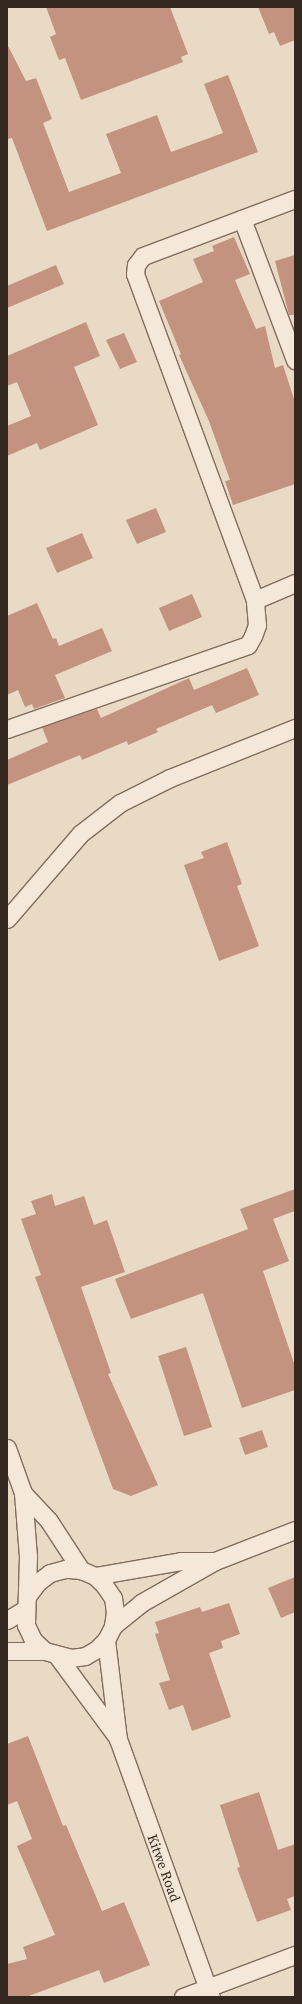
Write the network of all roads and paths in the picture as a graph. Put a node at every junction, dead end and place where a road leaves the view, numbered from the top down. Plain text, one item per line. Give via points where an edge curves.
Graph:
1 (295, 199) edge
2 (242, 219) junction
3 (295, 360) edge
4 (295, 583) edge
5 (255, 600) junction
6 (295, 728) edge
7 (7, 729) edge
8 (7, 919) edge
9 (7, 1448) edge
10 (23, 1493) junction
11 (295, 1530) edge
12 (215, 1561) junction
13 (88, 1573) junction
14 (27, 1602) junction
15 (7, 1620) edge
16 (110, 1633) junction
17 (7, 1651) edge
18 (51, 1654) junction
19 (118, 1739) junction
20 (295, 1955) edge
21 (209, 1992) edge
22 (183, 1997) edge

1 - 2 street
2 - 3 street
2 - 5 street via 143,256 136,265 135,274
4 - 5 street
5 - 7 street via 257,625 248,645
6 - 8 street via 170,778 120,803 80,834
9 - 10 street
10 - 13 street via 49,1521
10 - 14 street
11 - 12 street
12 - 13 street via 181,1561
12 - 16 street via 141,1603
13 - 14 street via 65,1569 50,1573 38,1582
13 - 16 street via 112,1598 115,1612
14 - 15 street
14 - 18 street via 26,1625 33,1640
16 - 18 street via 97,1650 85,1656 71,1658
16 - 19 street, Kitwe Road
17 - 18 street
18 - 19 street, Kitwe Road
19 - 21 street, Kitwe Road
20 - 21 street
21 - 22 street

